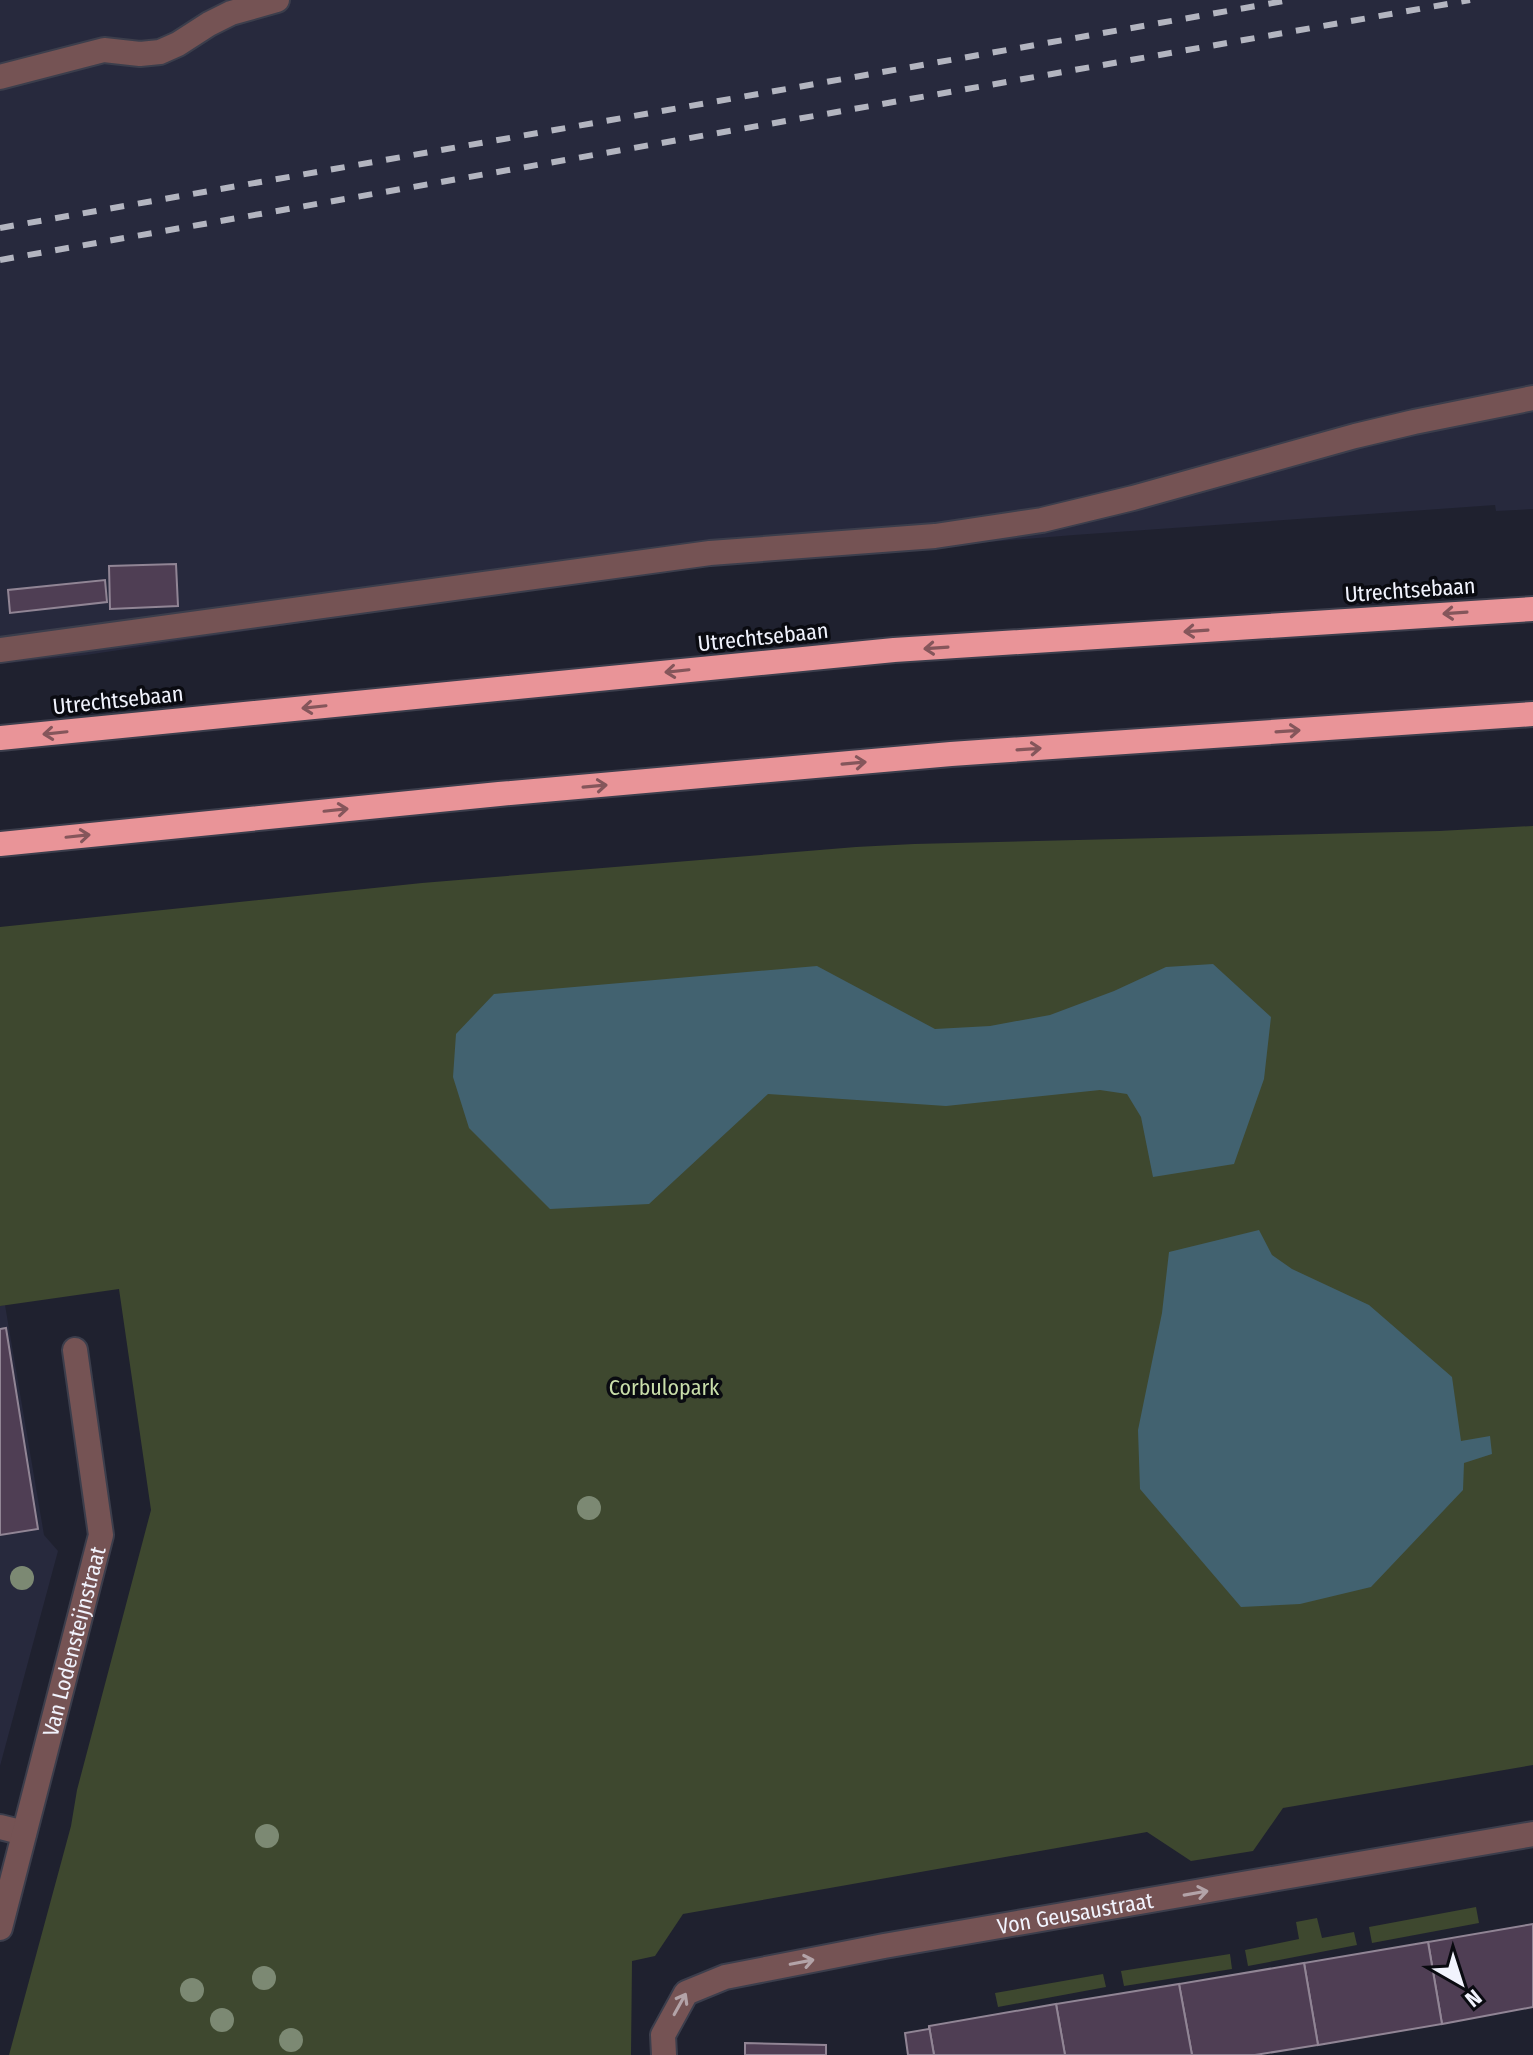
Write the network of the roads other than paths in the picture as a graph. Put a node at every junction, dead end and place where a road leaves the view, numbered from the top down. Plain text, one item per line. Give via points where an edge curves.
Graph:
1 (277, 0) edge
2 (0, 77) edge
3 (1533, 398) edge
4 (1533, 609) edge
5 (0, 650) edge
6 (1533, 714) edge
7 (0, 738) edge
8 (0, 844) edge
9 (75, 1350) dead end
10 (0, 1827) edge
11 (24, 1833) junction
12 (1533, 1834) edge
13 (0, 1928) edge
14 (664, 2055) edge

1 - 2 street via 231,13 160,52 104,50
3 - 5 street via 1355,436 1042,520 935,536 710,553
4 -> 7 highway, Utrechtsebaan via 894,650
8 -> 6 highway via 951,754
9 - 11 street, Van Lodensteijnstraat via 101,1535
10 - 11 street
11 - 13 street, Van Lodensteijnstraat
14 -> 12 street, Von Geusaustraat via 663,2035 686,1993 725,1977

